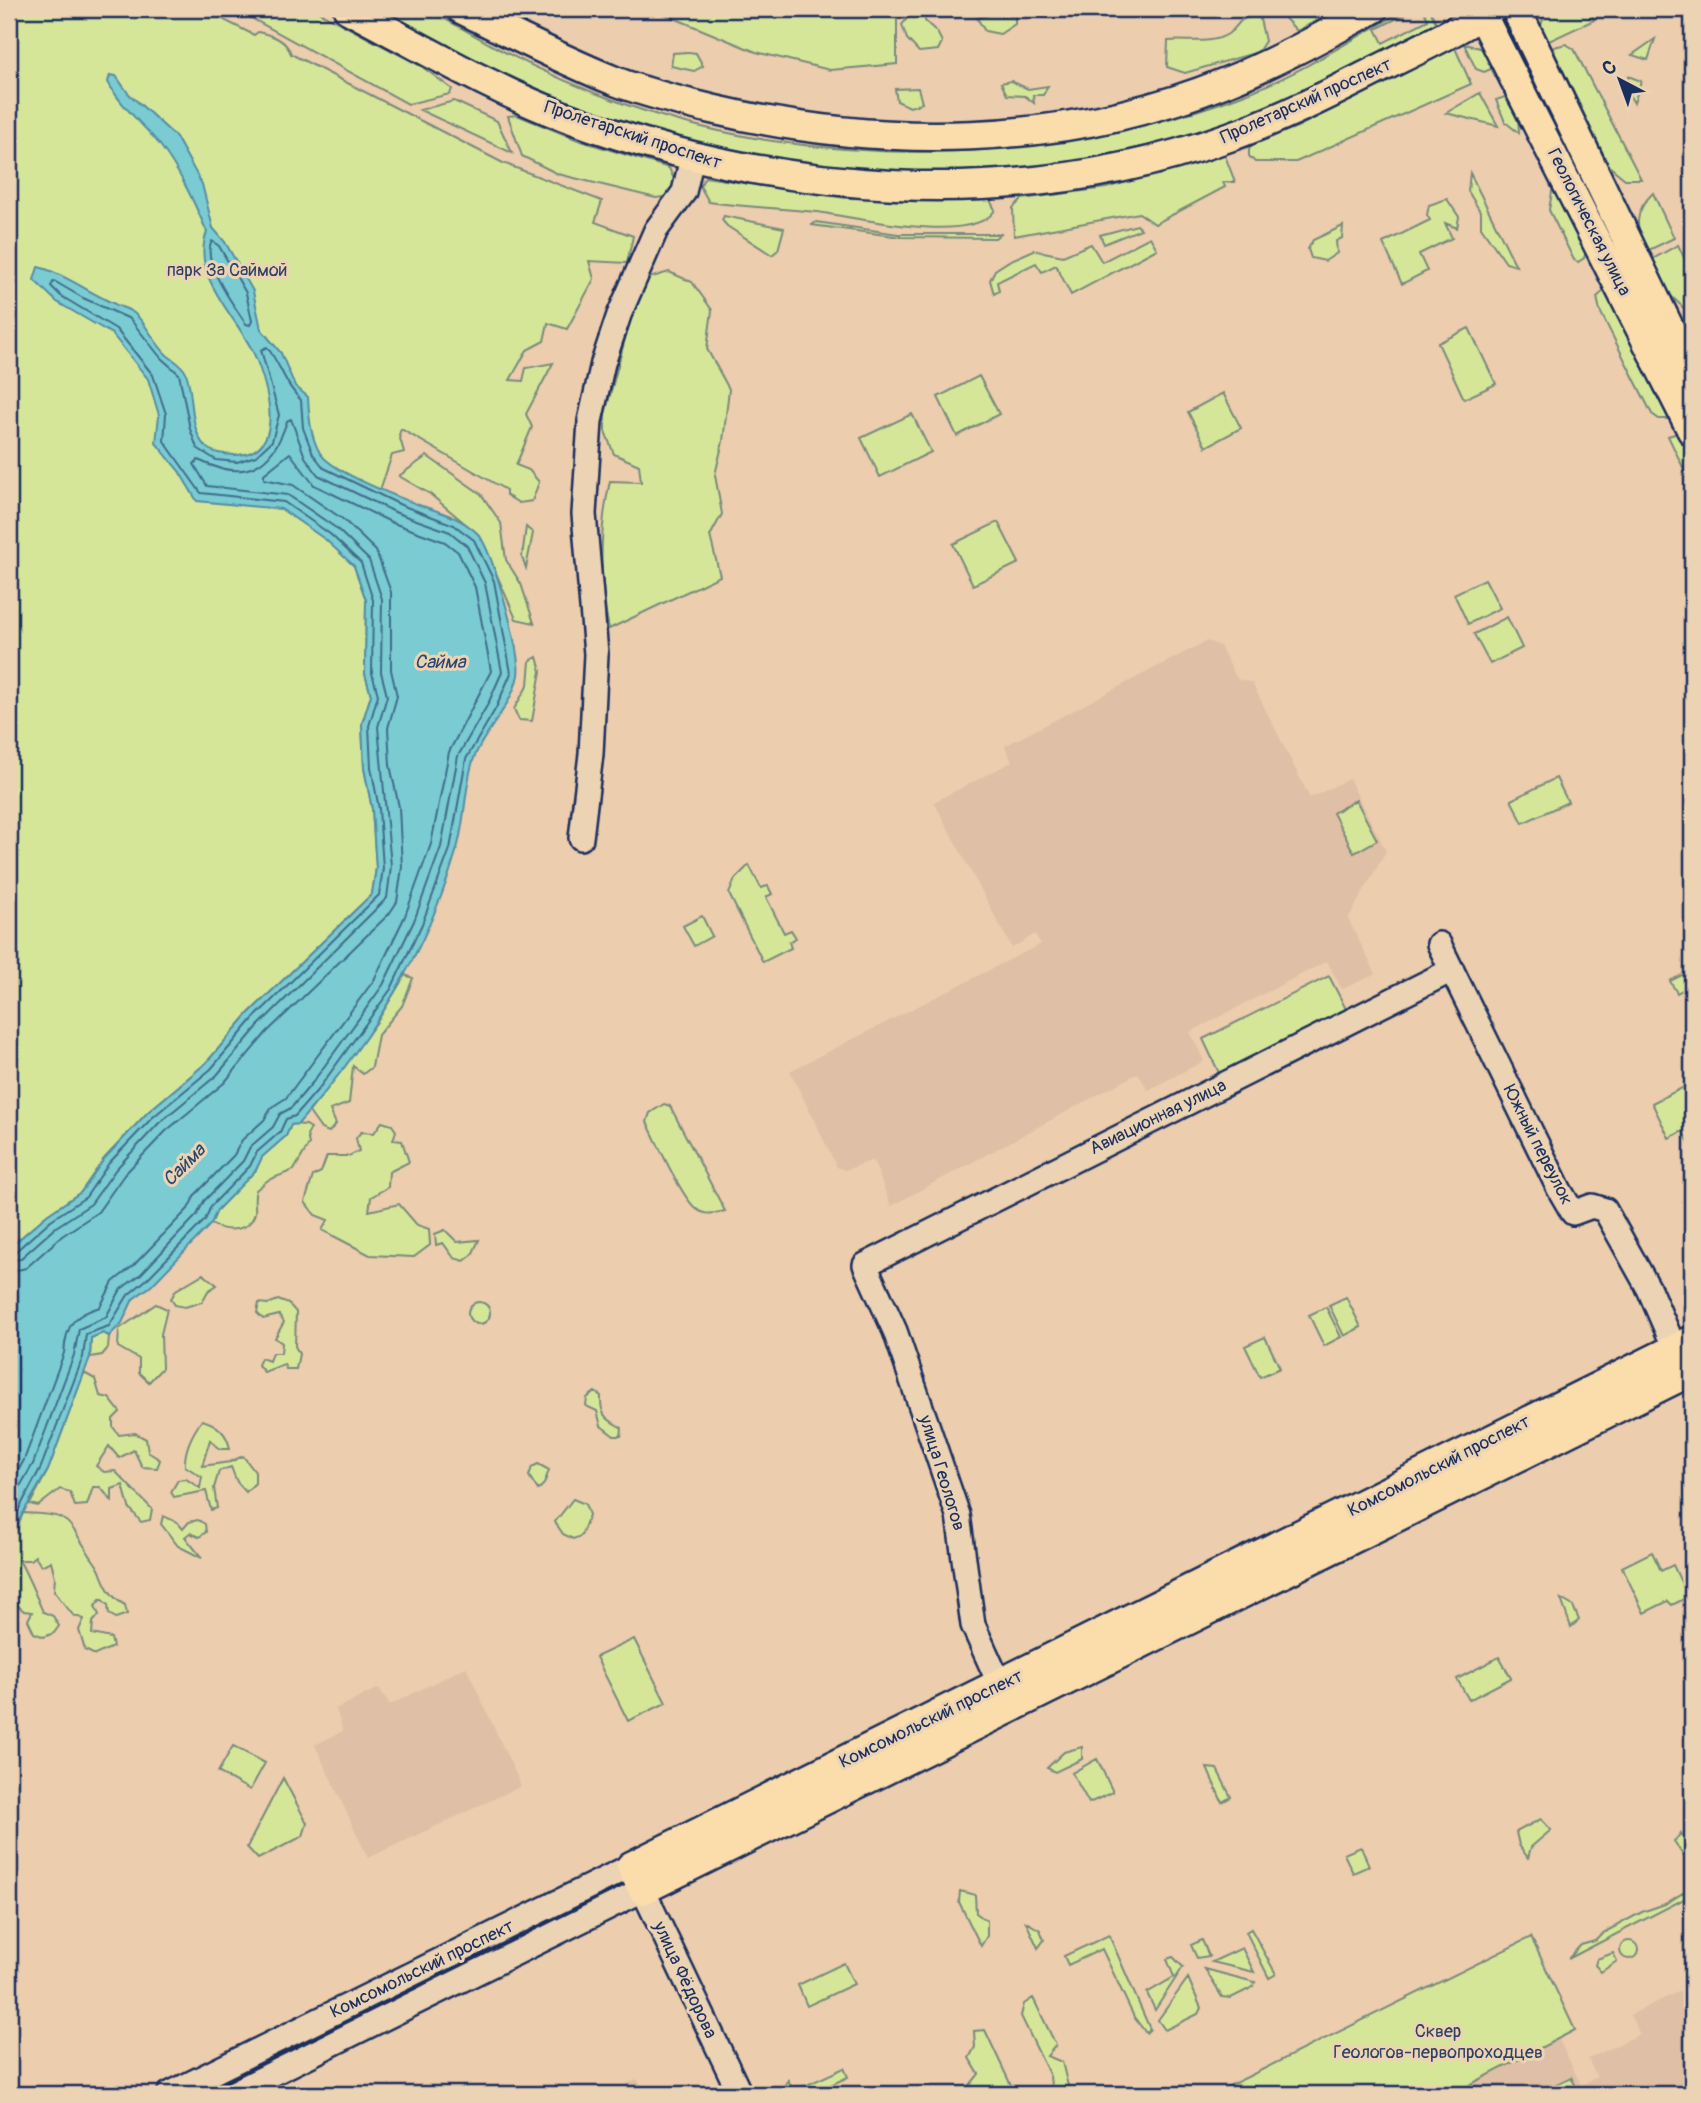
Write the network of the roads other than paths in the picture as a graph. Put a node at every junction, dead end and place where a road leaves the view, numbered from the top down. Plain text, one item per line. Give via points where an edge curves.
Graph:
1 (348, 9) edge
2 (461, 9) edge
3 (1373, 9) edge
4 (1516, 9) edge
5 (1484, 11) edge
6 (692, 158) junction
7 (1692, 375) edge
8 (1692, 431) edge
9 (581, 838) dead end
10 (1439, 944) dead end
11 (1451, 970) junction
12 (865, 1265) joint
13 (1684, 1345) edge
14 (1692, 1371) edge
15 (1574, 1398) junction
16 (1586, 1424) junction
17 (1180, 1609) junction
18 (1000, 1685) junction
19 (637, 1878) junction
20 (169, 2094) edge
21 (231, 2094) edge
22 (740, 2094) edge

1 - 6 main road, Пролетарский проспект via 565,117
2 - 3 main road via 617,82 693,104 803,128 914,136 1034,131 1155,105 1236,78
4 - 7 main road, Геологическая улица
5 - 6 main road, Пролетарский проспект via 1352,83 1228,137 1105,170 998,184 878,186 759,172
5 - 8 main road, Геологическая улица
6 - 9 street via 684,192 656,230 619,315 590,422 584,514 596,654
10 - 11 street, Южный переулок
11 - 12 street, Авиационная улица
11 - 13 street, Южный переулок via 1573,1213 1592,1206 1605,1210
12 - 18 street, улица Геологов via 895,1331 958,1515 973,1625
13 - 15 main road, Комсомольский проспект
14 - 16 main road, Комсомольский проспект
15 - 16 main road
15 - 17 main road, Комсомольский проспект
16 - 17 main road, Комсомольский проспект
17 - 18 main road, Комсомольский проспект
17 - 19 main road, Комсомольский проспект
18 - 19 main road, Комсомольский проспект
19 - 20 street, Комсомольский проспект
19 - 21 street, Комсомольский проспект
19 - 22 street, улица Фёдорова

